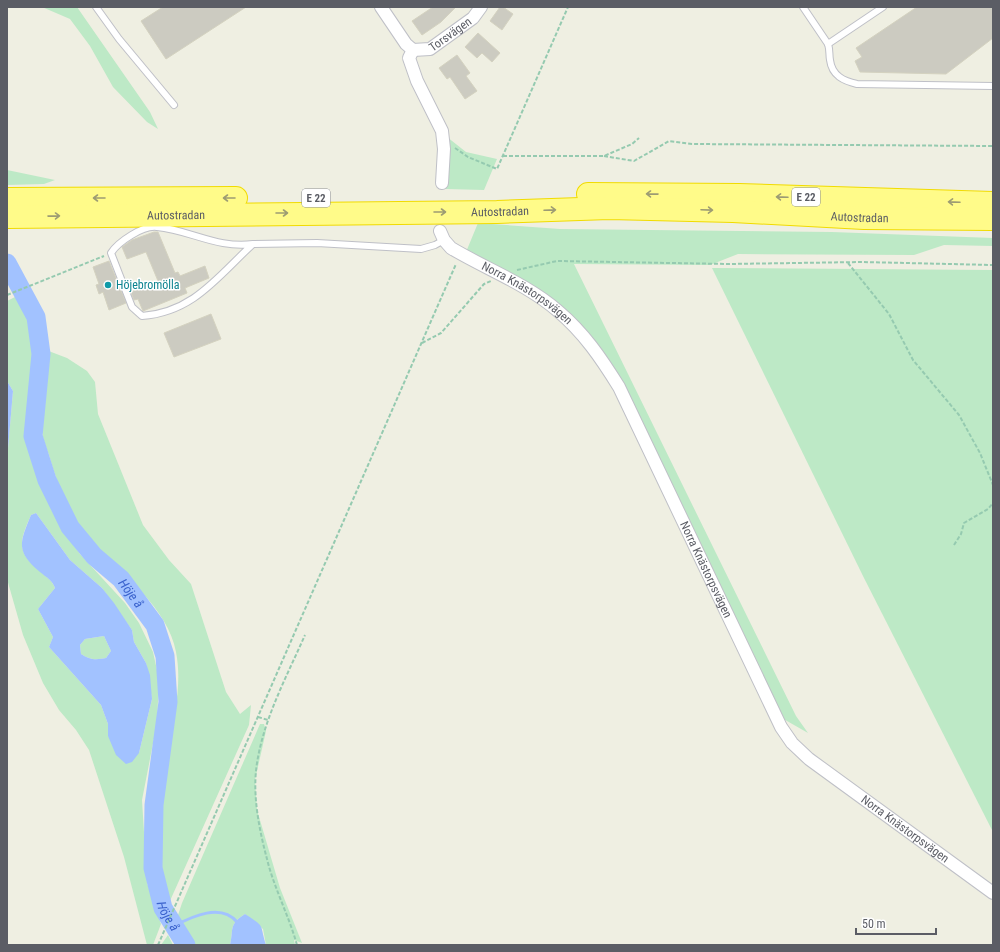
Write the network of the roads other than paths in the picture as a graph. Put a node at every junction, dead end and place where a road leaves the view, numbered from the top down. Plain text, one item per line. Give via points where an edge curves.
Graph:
1 (96, 7) edge
2 (381, 7) edge
3 (481, 7) edge
4 (803, 7) edge
5 (883, 7) edge
6 (828, 44) junction
7 (413, 50) junction
8 (993, 86) edge
9 (174, 105) dead end
10 (442, 183) dead end
11 (993, 203) edge
12 (11, 208) edge
13 (864, 218) junction
14 (993, 219) edge
15 (993, 230) edge
16 (442, 236) joint
17 (253, 244) junction
18 (993, 893) edge

1 - 9 lane
2 - 7 street via 406,44
3 - 7 street, Torsvägen via 473,18 430,50
4 - 6 lane
5 - 6 lane
6 - 8 lane via 830,61 835,73 843,81 857,84
7 - 10 street via 409,58 417,81 442,131
11 -> 12 highway, Autostradan / E 22 via 618,193
12 -> 13 highway, Autostradan / E 22 via 497,212 609,208
13 - 14 highway, Autostradan / E 22
13 - 15 highway
16 - 17 lane via 435,245 421,248 293,242
16 - 18 street, Norra Knästorpsvägen via 451,248 460,254 558,310 589,341 612,375 789,740 809,759
17 - 17 lane via 197,297 173,309 142,316 132,307 111,253 116,245 139,231 155,226 218,244

